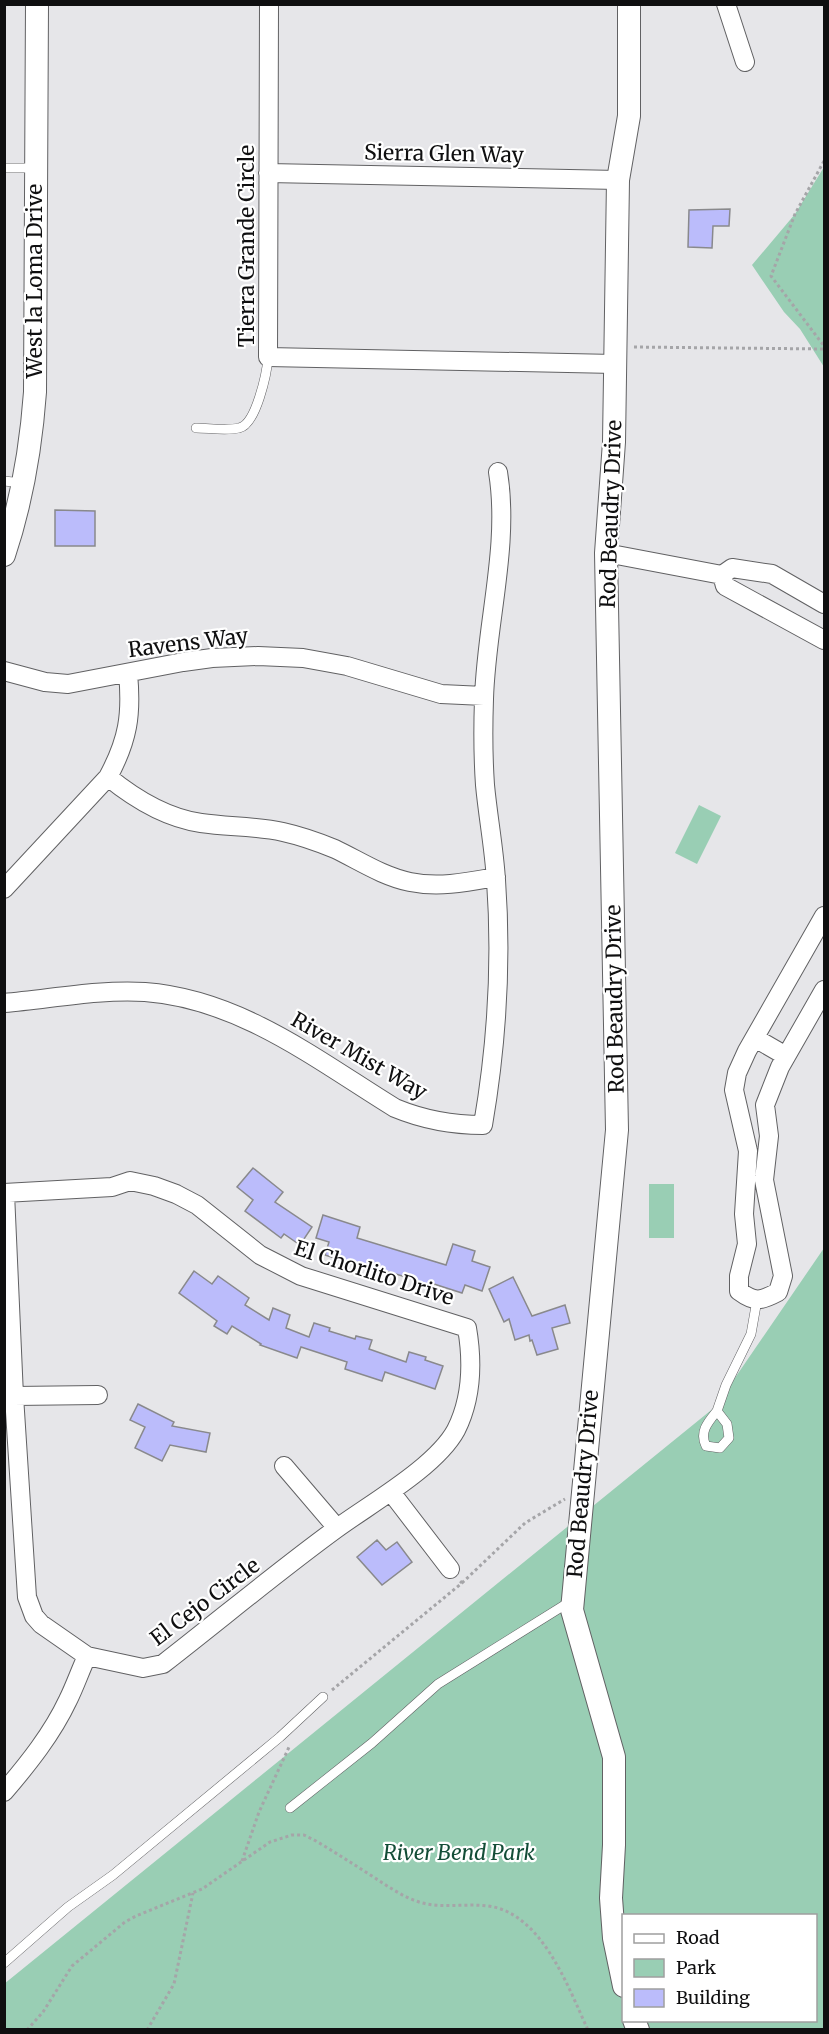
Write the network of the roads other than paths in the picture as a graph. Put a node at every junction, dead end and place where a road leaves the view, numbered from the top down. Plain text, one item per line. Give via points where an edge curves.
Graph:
1 (37, 4) edge
2 (269, 4) edge
3 (629, 4) edge
4 (726, 4) edge
5 (745, 62) dead end
6 (4, 168) edge
7 (36, 168) junction
8 (268, 173) junction
9 (618, 180) junction
10 (615, 356) junction
11 (268, 357) junction
12 (196, 428) dead end
13 (498, 472) dead end
14 (15, 482) edge
15 (606, 553) junction
16 (4, 555) edge
17 (722, 575) junction
18 (825, 604) edge
19 (825, 640) edge
20 (4, 671) edge
21 (128, 673) junction
22 (484, 696) junction
23 (108, 777) junction
24 (496, 877) junction
25 (4, 889) edge
26 (825, 916) edge
27 (825, 990) edge
28 (4, 1003) edge
29 (755, 1038) junction
30 (786, 1056) junction
31 (5, 1193) edge
32 (757, 1300) junction
33 (467, 1328) joint
34 (98, 1395) dead end
35 (14, 1396) junction
36 (717, 1411) dead end
37 (284, 1466) dead end
38 (391, 1492) junction
39 (337, 1528) junction
40 (456, 1576) road end
41 (573, 1600) junction
42 (87, 1656) junction
43 (324, 1697) road end
44 (4, 1792) edge
45 (290, 1808) dead end
46 (4, 1963) edge
47 (622, 1976) edge

1 - 7 street, West la Loma Drive
2 - 8 street, Tierra Grande Circle
3 - 9 street, Rod Beaudry Drive via 629,116
4 - 5 street
6 - 7 lane
7 - 14 street, West la Loma Drive via 33,428
8 - 9 street, Sierra Glen Way
8 - 11 street, Tierra Grande Circle
9 - 10 street, Rod Beaudry Drive
10 - 11 street, Tierra Grande Circle
10 - 15 street, Rod Beaudry Drive
11 - 12 lane via 266,378 247,424 240,428
13 - 22 street, River Mist Way via 503,511
14 - 16 street, West la Loma Drive
15 - 17 street
15 - 41 street, Rod Beaudry Drive via 617,1130
17 - 18 street via 732,568 772,574
17 - 19 street via 725,586
20 - 21 street, Ravens Way via 68,684
21 - 22 street, Ravens Way via 212,658 291,658 347,666 441,694
21 - 23 street via 129,724
22 - 24 street, River Mist Way via 485,777
23 - 24 street via 143,803 166,813 196,822 253,827 309,839 401,879 433,885
23 - 25 street
24 - 28 street, River Mist Way via 499,986 483,1125 438,1123 395,1108 260,1025 205,1003 176,996 119,992
26 - 29 street
27 - 30 street
29 - 30 street
29 - 32 street via 737,1073 734,1090 748,1152 744,1214 747,1244 739,1291
30 - 32 street via 765,1105 769,1136 764,1180 783,1276 778,1292
31 - 33 street, El Chorlito Drive via 112,1187 130,1181 154,1186 196,1205 241,1241 301,1276
31 - 35 street, El Cejo Circle
32 - 36 lane via 751,1334
33 - 38 street, El Cejo Circle via 471,1357 469,1389 456,1431 442,1449
34 - 35 street
35 - 42 street, El Cejo Circle via 29,1607 41,1624
37 - 39 street
38 - 39 street, El Cejo Circle
38 - 40 street
39 - 42 street, El Cejo Circle via 163,1664 143,1668
41 - 45 lane via 438,1684
41 - 47 street, Rod Beaudry Drive via 572,1610 614,1756 611,1898
42 - 44 street via 51,1730
43 - 46 lane

